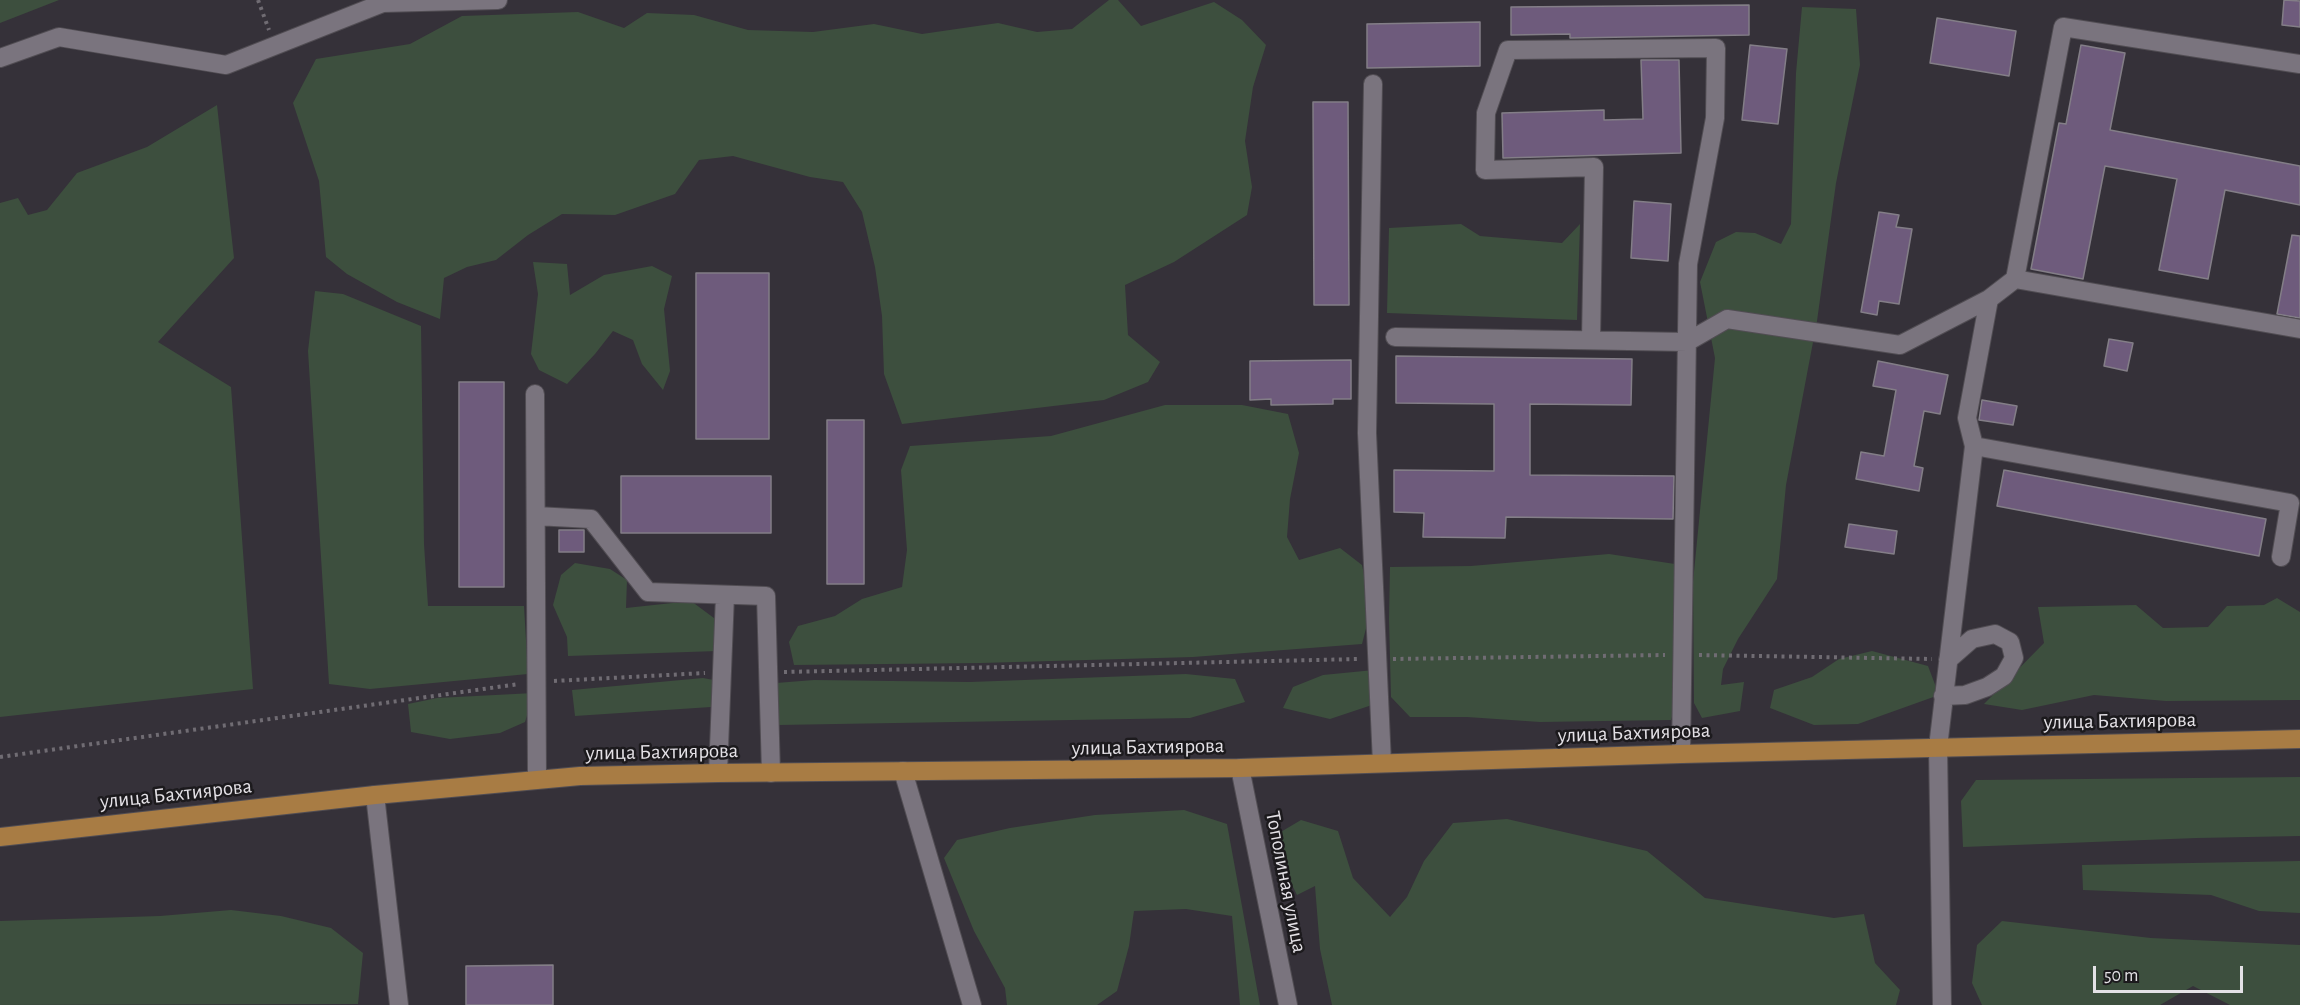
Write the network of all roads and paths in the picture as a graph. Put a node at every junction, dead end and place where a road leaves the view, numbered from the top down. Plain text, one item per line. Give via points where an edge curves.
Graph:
1 (258, 0) edge
2 (498, 0) edge
3 (275, 46) junction
4 (0, 58) edge
5 (2300, 64) edge
6 (1373, 84) dead end
7 (2015, 279) junction
8 (1989, 299) junction
9 (2300, 329) edge
10 (1395, 337) dead end
11 (1591, 340) junction
12 (1687, 342) junction
13 (535, 394) dead end
14 (1974, 447) junction
15 (536, 516) junction
16 (2281, 557) dead end
17 (725, 595) junction
18 (1683, 655) junction
19 (1378, 659) junction
20 (1948, 660) junction
21 (722, 672) junction
22 (769, 672) junction
23 (537, 682) junction
24 (1943, 696) junction
25 (2300, 739) edge
26 (1938, 747) junction
27 (1681, 754) junction
28 (0, 757) edge
29 (1382, 763) junction
30 (1240, 768) junction
31 (903, 771) junction
32 (718, 773) junction
33 (771, 773) junction
34 (537, 779) junction
35 (375, 795) junction
36 (0, 837) edge
37 (399, 1005) edge
38 (972, 1005) edge
39 (1288, 1005) edge
40 (1942, 1005) edge

1 - 3 path
2 - 3 street via 383,3
3 - 4 street via 226,65 59,38
5 - 7 street via 2063,27
6 - 19 street via 1366,433
7 - 8 street
7 - 9 street
8 - 12 street via 1900,345 1727,319
8 - 14 street via 1967,418
10 - 11 street
11 - 12 street
11 - 12 street via 1594,167 1485,170 1486,113 1508,50 1716,48 1715,118 1688,264
12 - 18 street
13 - 15 street
14 - 16 street via 2290,503
14 - 20 street
15 - 17 street via 591,519 648,592
15 - 23 street
17 - 21 street
17 - 22 street via 766,596
18 - 19 path
18 - 20 path
18 - 27 street
19 - 22 path
19 - 29 street
20 - 24 street
20 - 24 street via 1972,639 1995,634 2010,642 2014,658 2004,676 1987,687 1965,695
21 - 23 path
21 - 32 street
22 - 33 street
23 - 28 path
23 - 34 street
24 - 26 street
25 - 26 main road, улица Бахтиярова
26 - 27 main road, улица Бахтиярова
26 - 40 street
27 - 29 main road, улица Бахтиярова
29 - 30 main road, улица Бахтиярова
30 - 31 main road, улица Бахтиярова
30 - 39 street, Тополиная улица
31 - 33 main road, улица Бахтиярова
31 - 38 street
32 - 33 main road, улица Бахтиярова
32 - 34 main road, улица Бахтиярова
34 - 35 main road, улица Бахтиярова
35 - 36 main road, улица Бахтиярова
35 - 37 street

